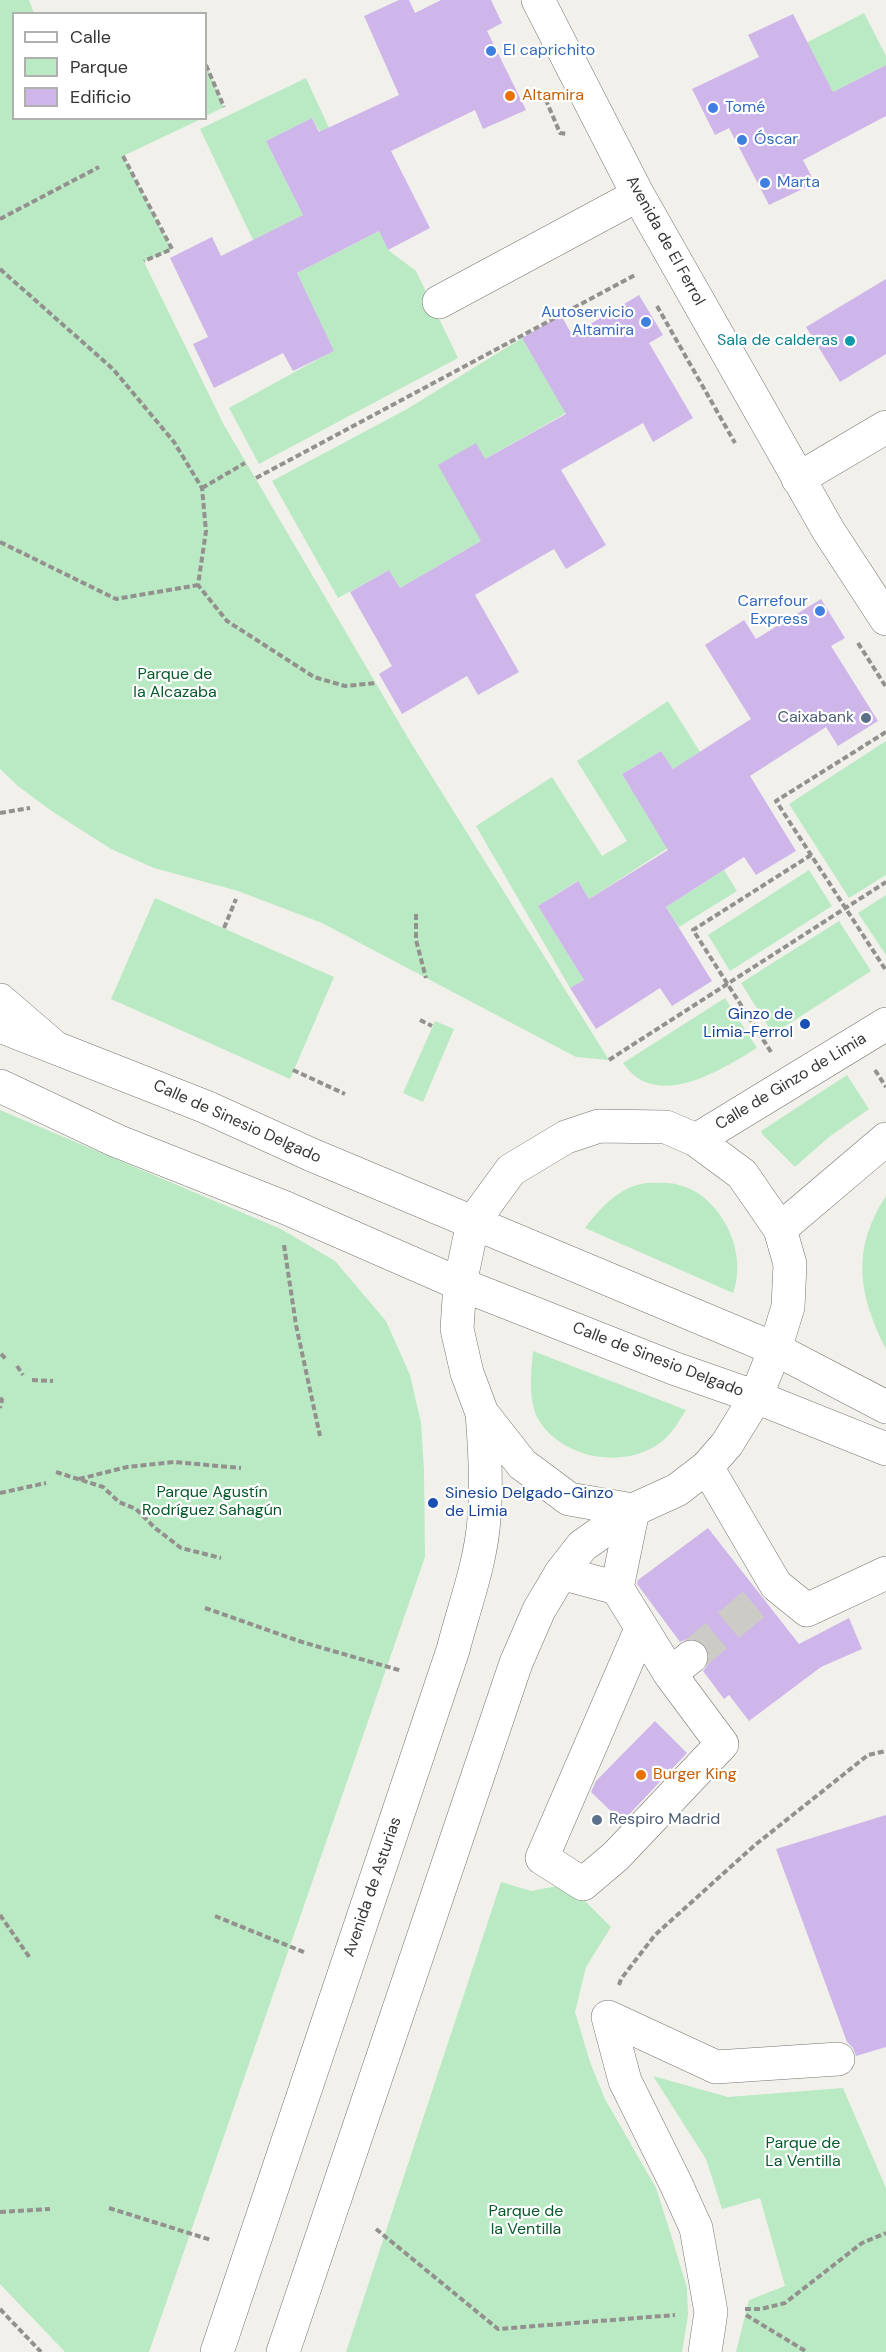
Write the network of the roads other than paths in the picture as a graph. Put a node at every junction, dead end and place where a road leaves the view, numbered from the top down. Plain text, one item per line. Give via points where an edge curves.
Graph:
1 (538, 0) edge
2 (638, 195) junction
3 (439, 302) dead end
4 (886, 427) edge
5 (798, 479) junction
6 (886, 619) edge
7 (0, 1000) edge
8 (886, 1024) edge
9 (0, 1026) edge
10 (57, 1049) junction
11 (0, 1086) edge
12 (886, 1139) edge
13 (696, 1140) junction
14 (473, 1222) junction
15 (780, 1229) junction
16 (460, 1284) junction
17 (775, 1349) junction
18 (756, 1397) junction
19 (886, 1407) edge
20 (482, 1413) junction
21 (886, 1449) edge
22 (706, 1467) junction
23 (633, 1510) junction
24 (561, 1573) junction
25 (886, 1573) edge
26 (617, 1588) junction
27 (641, 1629) junction
28 (838, 2059) dead end
29 (218, 2352) edge
30 (283, 2352) edge
31 (705, 2352) edge

1 - 2 main road, Avenida de El Ferrol
2 - 3 main road
2 - 5 main road, Avenida de El Ferrol
4 - 5 main road
5 - 6 main road, Avenida de El Ferrol
7 - 10 main road
8 - 13 main road, Calle de Ginzo de Limia
9 - 10 main road, Calle de Sinesio Delgado
10 - 14 main road, Calle de Sinesio Delgado via 206,1107
11 - 16 main road, Calle de Sinesio Delgado via 117,1141 286,1208
12 - 15 main road
13 - 14 main road, Calle de Sinesio Delgado via 666,1127 634,1125 599,1126 566,1137 511,1170
13 - 15 main road, Calle de Sinesio Delgado via 742,1174
14 - 16 main road, Calle de Sinesio Delgado
14 - 17 main road, Calle de Sinesio Delgado
15 - 17 main road, Calle de Sinesio Delgado via 790,1264 788,1307
16 - 18 main road, Calle de Sinesio Delgado
16 - 20 main road, Calle de Sinesio Delgado via 457,1329
17 - 18 main road, Calle de Sinesio Delgado
17 - 19 main road, Calle de Sinesio Delgado
18 - 21 main road, Calle de Sinesio Delgado
18 - 22 main road, Calle de Sinesio Delgado via 727,1444
20 - 23 main road, Calle de Sinesio Delgado via 522,1464 569,1499
20 - 29 main road, Avenida de Asturias via 484,1521 456,1639
22 - 23 main road, Calle de Sinesio Delgado via 677,1490
22 - 25 main road via 769,1591 807,1610
23 - 24 main road via 582,1546
23 - 26 main road
24 - 26 main road
24 - 30 main road via 538,1610 516,1663
26 - 27 main road
27 - 27 main road via 681,1666 722,1744 616,1856 583,1884 543,1858
28 - 31 main road via 716,2067 608,2017 625,2081 696,2228 711,2312

